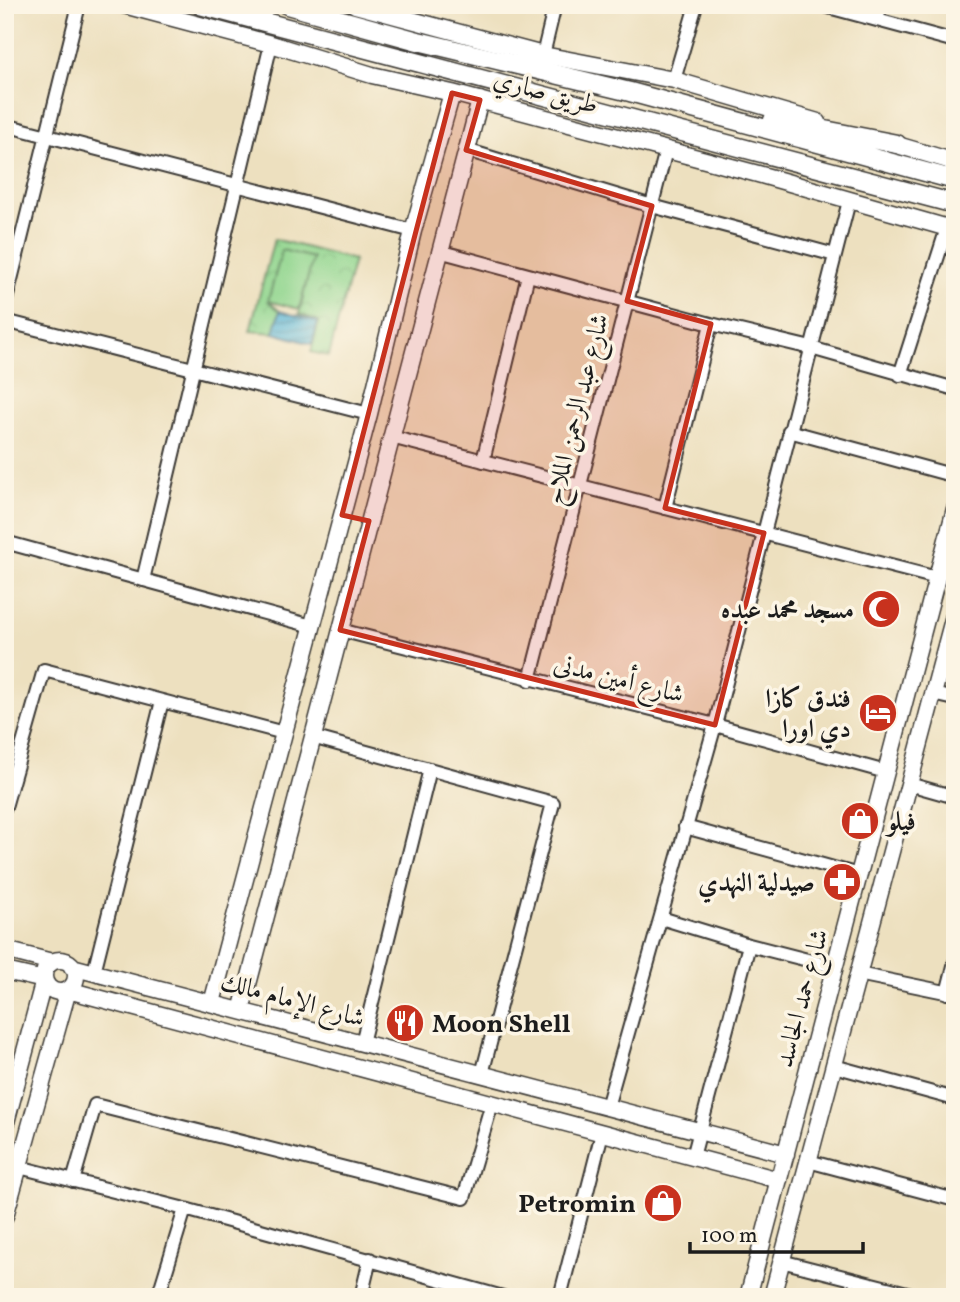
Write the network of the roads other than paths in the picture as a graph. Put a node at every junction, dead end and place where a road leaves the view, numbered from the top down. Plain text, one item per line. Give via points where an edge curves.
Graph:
1 (79, 5) edge
2 (124, 5) edge
3 (200, 5) edge
4 (287, 5) edge
5 (355, 5) edge
6 (555, 5) edge
7 (696, 5) edge
8 (821, 5) edge
9 (881, 5) edge
10 (877, 20) junction
11 (955, 41) edge
12 (271, 44) junction
13 (542, 55) junction
14 (674, 80) junction
15 (629, 92) junction
16 (452, 93) junction
17 (480, 100) junction
18 (5, 125) edge
19 (47, 136) junction
20 (897, 145) junction
21 (466, 150) junction
22 (666, 150) junction
23 (953, 172) edge
24 (238, 185) junction
25 (849, 201) junction
26 (955, 204) edge
27 (652, 206) junction
28 (951, 229) edge
29 (413, 231) junction
30 (439, 251) junction
31 (835, 255) junction
32 (528, 275) junction
33 (627, 302) junction
34 (5, 304) edge
35 (5, 321) edge
36 (711, 324) junction
37 (811, 348) junction
38 (195, 370) junction
39 (900, 375) junction
40 (955, 389) edge
41 (369, 414) junction
42 (789, 431) junction
43 (391, 437) junction
44 (483, 461) junction
45 (955, 476) edge
46 (580, 486) junction
47 (665, 508) junction
48 (955, 509) edge
49 (342, 515) junction
50 (369, 521) junction
51 (764, 533) junction
52 (5, 542) edge
53 (937, 578) junction
54 (143, 580) junction
55 (955, 612) edge
56 (312, 626) junction
57 (340, 630) junction
58 (530, 680) junction
59 (933, 694) junction
60 (955, 699) edge
61 (162, 701) junction
62 (715, 725) junction
63 (284, 733) junction
64 (312, 737) junction
65 (430, 769) junction
66 (886, 772) junction
67 (909, 784) junction
68 (955, 797) edge
69 (5, 807) edge
70 (685, 827) junction
71 (859, 875) junction
72 (244, 886) junction
73 (271, 892) junction
74 (661, 918) junction
75 (749, 945) junction
76 (5, 950) edge
77 (52, 962) junction
78 (955, 962) edge
79 (72, 967) junction
80 (835, 967) junction
81 (5, 971) edge
82 (94, 972) junction
83 (858, 974) junction
84 (44, 980) junction
85 (68, 990) junction
86 (951, 993) edge
87 (212, 1003) junction
88 (240, 1011) junction
89 (362, 1043) junction
90 (834, 1066) junction
91 (482, 1074) junction
92 (9, 1094) edge
93 (955, 1099) edge
94 (492, 1103) junction
95 (607, 1107) junction
96 (5, 1126) edge
97 (701, 1132) junction
98 (602, 1133) junction
99 (786, 1154) junction
100 (693, 1157) junction
101 (808, 1161) junction
102 (19, 1167) junction
103 (779, 1180) junction
104 (74, 1181) junction
105 (955, 1200) edge
106 (185, 1209) junction
107 (5, 1216) edge
108 (370, 1259) junction
109 (781, 1261) junction
110 (158, 1297) edge
111 (360, 1297) edge
112 (503, 1297) edge
113 (561, 1297) edge
114 (748, 1297) edge
115 (772, 1297) edge
116 (923, 1297) edge

1 - 19 street
2 - 12 street, طريق صاري
3 - 26 main road, طريق صاري
4 - 15 main road, طريق صاري
5 - 13 street
6 - 13 street
7 - 14 street
8 - 10 street
9 - 10 street
10 - 11 street
12 - 16 street, طريق صاري via 372,75
12 - 24 street
13 - 14 street
14 - 20 street
15 - 20 main road
15 - 23 main road, طريق صاري
16 - 17 street, طريق صاري
16 - 29 street
17 - 21 street
17 - 22 street, طريق صاري
18 - 19 street
19 - 24 street
19 - 34 street
20 - 23 street
21 - 27 street
21 - 30 street
22 - 25 street, طريق صاري
22 - 27 street, شارع عبد الرحمن الملاح
24 - 29 street
24 - 38 street
25 - 28 street, طريق صاري
25 - 31 street
27 - 31 street
27 - 33 street, شارع عبد الرحمن الملاح
28 - 39 street
29 - 41 street
30 - 32 street
30 - 43 street
31 - 37 street
32 - 33 street
32 - 44 street
33 - 36 street
33 - 46 street, شارع عبد الرحمن الملاح
35 - 38 street
36 - 37 street
36 - 47 street
37 - 39 street
37 - 42 street
38 - 41 street
38 - 54 street
39 - 40 street
41 - 49 street
42 - 45 street
42 - 51 street
43 - 44 street
43 - 50 street
44 - 46 street
46 - 47 street
46 - 58 street, شارع عبد الرحمن الملاح
47 - 51 street
48 - 53 street, شارع حمد الجاسد
49 - 50 street
49 - 56 street
50 - 57 street
51 - 53 street
51 - 62 street
52 - 54 street
53 - 66 street, شارع حمد الجاسد
54 - 56 street
55 - 59 street, شارع حمد الجاسد
56 - 63 street
57 - 58 street, شارع أمين مدنى
57 - 64 street
58 - 62 street, شارع أمين مدنى
59 - 60 street
59 - 67 street, شارع حمد الجاسد
61 - 63 street
61 - 69 street via 44,670
61 - 82 street
62 - 66 street, شارع أمين مدنى
62 - 70 street
63 - 72 street
64 - 65 street
64 - 73 street
65 - 89 street
65 - 91 street via 553,803
66 - 71 street, شارع حمد الجاسد
67 - 68 street
67 - 83 street, شارع حمد الجاسد
70 - 71 street
70 - 74 street
71 - 80 street, شارع حمد الجاسد
72 - 73 street
72 - 87 street
73 - 88 street
74 - 75 street
74 - 95 street
75 - 80 street
75 - 97 street
76 - 77 street
77 - 79 street via 63,961
77 - 84 street via 44,970
78 - 86 street
79 - 82 street, شارع الإمام مالك
79 - 85 street via 76,977
80 - 99 street, شارع حمد الجاسد
81 - 84 street
82 - 87 street, شارع الإمام مالك
83 - 86 street
83 - 90 street, شارع حمد الجاسد
84 - 85 street via 54,991
84 - 92 street
85 - 94 street, شارع الإمام مالك
85 - 102 street
87 - 88 street, شارع الإمام مالك
88 - 89 street, شارع الإمام مالك
89 - 91 street, شارع الإمام مالك
90 - 93 street
90 - 101 street, شارع حمد الجاسد
91 - 95 street, شارع الإمام مالك
92 - 96 street
94 - 98 street, شارع الإمام مالك
94 - 104 street via 464,1198 95,1105
95 - 97 street, شارع الإمام مالك
97 - 99 street, شارع الإمام مالك
97 - 100 street
98 - 100 street, شارع الإمام مالك
98 - 113 street
99 - 103 street, شارع حمد الجاسد
100 - 103 street, شارع الإمام مالك
101 - 105 street
101 - 109 street, شارع حمد الجاسد
102 - 104 street
102 - 107 street
103 - 114 street, شارع حمد الجاسد
104 - 106 street
106 - 108 street
106 - 110 street
108 - 111 street
108 - 112 street
109 - 115 street, شارع حمد الجاسد
109 - 116 street

